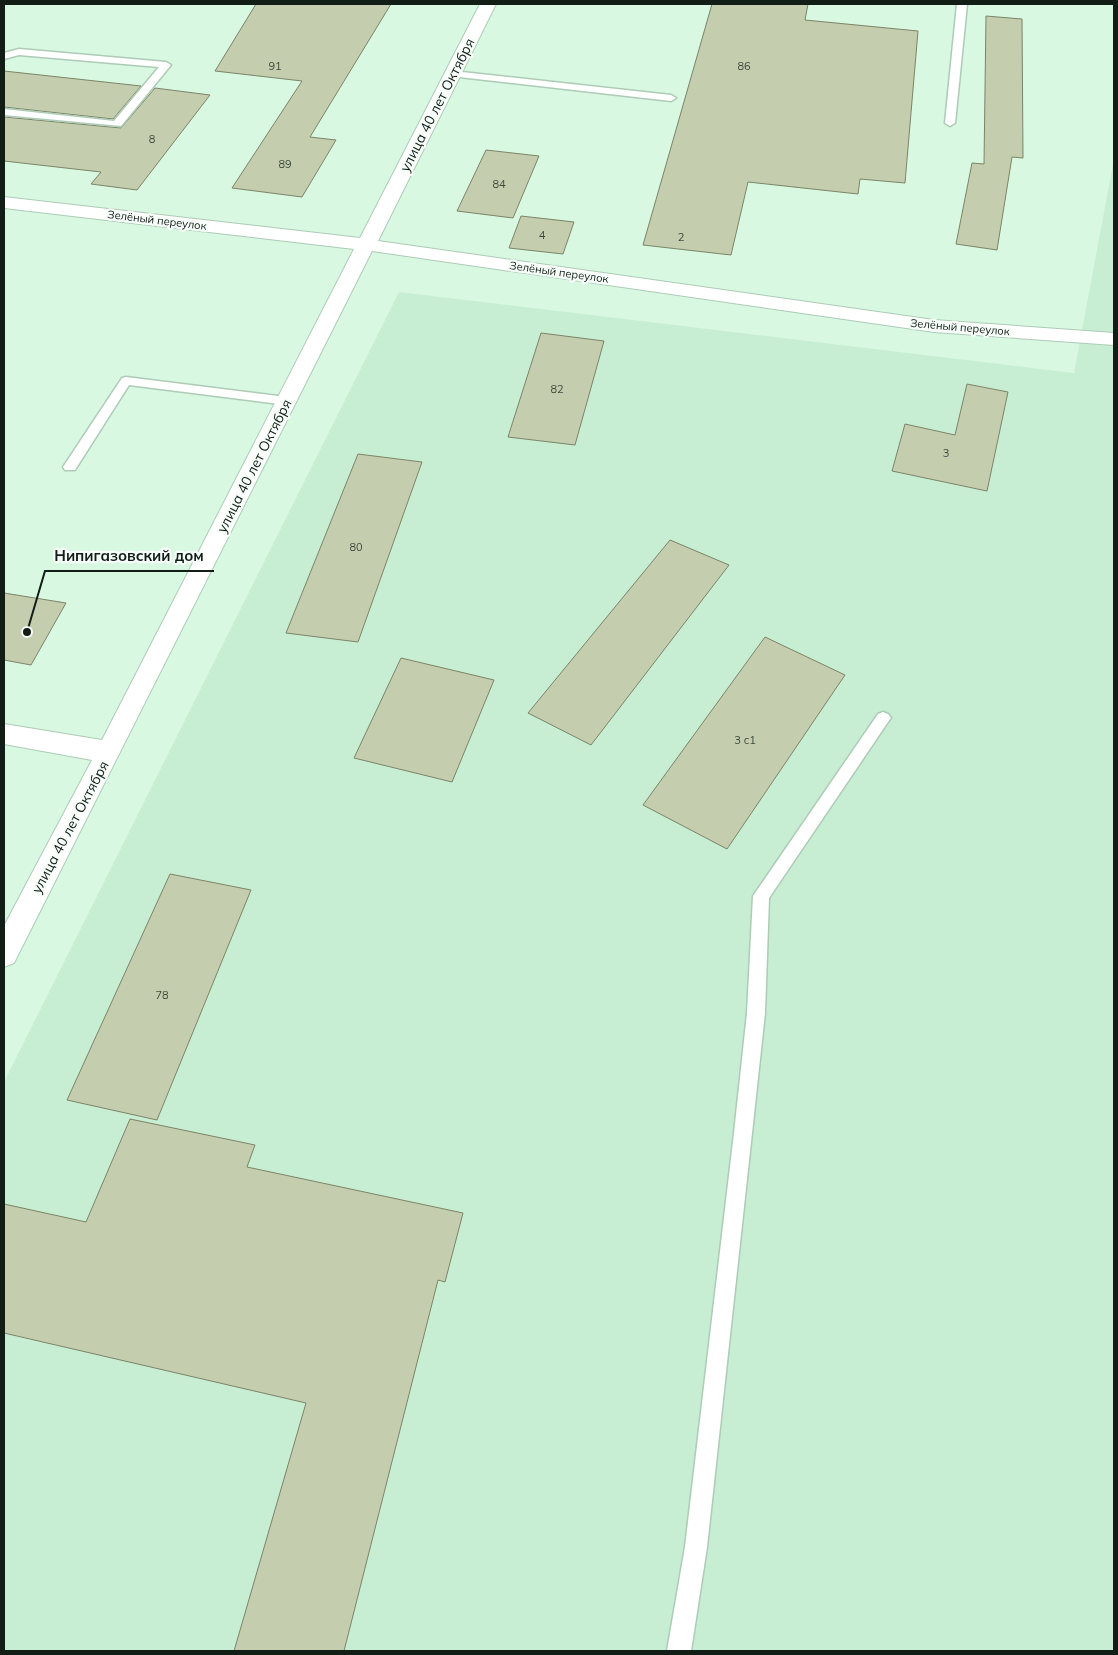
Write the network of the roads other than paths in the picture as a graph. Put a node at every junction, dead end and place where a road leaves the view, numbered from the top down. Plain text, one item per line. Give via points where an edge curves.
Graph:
1 (488, 4) edge
2 (962, 4) edge
3 (4, 56) edge
4 (453, 74) junction
5 (671, 98) dead end
6 (4, 112) edge
7 (950, 123) dead end
8 (4, 202) edge
9 (367, 245) junction
10 (1114, 339) edge
11 (288, 401) junction
12 (70, 467) dead end
13 (883, 718) dead end
14 (4, 734) edge
15 (109, 752) junction
16 (4, 954) edge
17 (679, 1651) edge

1 - 4 street, улица 40 лет Октября
2 - 7 lane
3 - 6 lane via 20,52 166,65 117,124
4 - 5 lane
4 - 9 street, улица 40 лет Октября
8 - 9 street, Зелёный переулок
9 - 10 street, Зелёный переулок via 934,326
9 - 11 street, улица 40 лет Октября
11 - 12 lane via 126,381
11 - 15 street, улица 40 лет Октября
13 - 17 lane via 761,896 756,1013 743,1133 696,1547
14 - 15 street
15 - 16 street, улица 40 лет Октября

